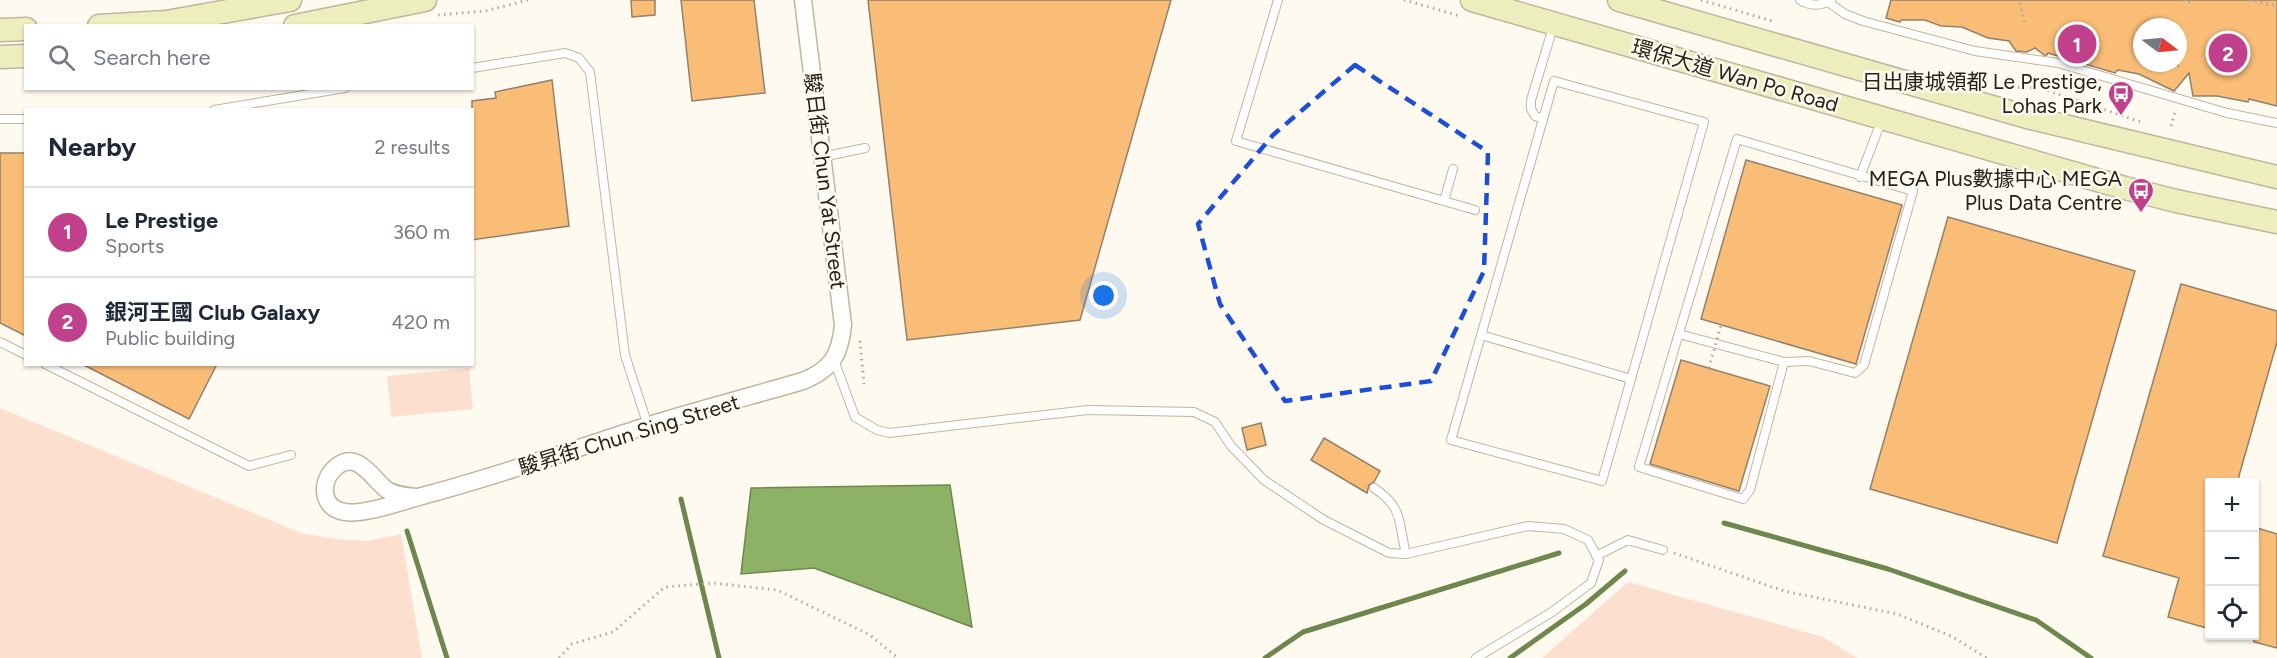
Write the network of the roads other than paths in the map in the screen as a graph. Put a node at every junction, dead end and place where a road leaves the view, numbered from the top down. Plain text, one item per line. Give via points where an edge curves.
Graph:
1 (290, 0) edge
2 (803, 0) edge
3 (1278, 0) edge
4 (1472, 0) edge
5 (1619, 0) edge
6 (1800, 0) edge
7 (1830, 1) edge
8 (430, 7) edge
9 (132, 24) edge
10 (309, 24) edge
11 (1554, 24) junction
12 (24, 29) edge
13 (0, 30) edge
14 (24, 56) edge
15 (0, 57) edge
16 (474, 68) edge
17 (333, 90) edge
18 (226, 108) edge
19 (1882, 118) junction
20 (0, 119) edge
21 (24, 119) edge
22 (1543, 119) junction
23 (2277, 123) edge
24 (866, 148) dead end
25 (822, 157) junction
26 (1453, 169) dead end
27 (1860, 177) junction
28 (2277, 177) edge
29 (1444, 201) junction
30 (1475, 210) dead end
31 (2277, 222) edge
32 (1679, 334) junction
33 (1480, 335) junction
34 (0, 342) edge
35 (24, 354) edge
36 (834, 360) junction
37 (1784, 362) junction
38 (49, 366) edge
39 (1631, 379) junction
40 (648, 426) junction
41 (291, 455) dead end
42 (1374, 488) dead end
43 (418, 497) junction
44 (1664, 550) road end
45 (1406, 554) junction
46 (1596, 556) junction
47 (1476, 658) edge

1 - 9 main road via 166,22
2 - 25 street, 駿日街 Chun Yat Street
3 - 29 lane via 1236,141
4 - 11 main road, 環保大道 Wan Po Road
5 - 28 main road, 環保大道 Wan Po Road via 2027,117
6 - 7 lane via 1810,5
7 - 23 lane via 1845,14 1863,21 1975,51 2058,63 2227,113
8 - 10 main road
11 - 19 main road, 環保大道 Wan Po Road
11 - 22 lane via 1532,100 1535,116
12 - 13 main road
14 - 15 main road
16 - 40 lane via 565,53 579,58 590,72 625,355
17 - 18 lane
19 - 27 lane
19 - 31 main road, 環保大道 Wan Po Road via 2176,201
20 - 21 lane
22 - 33 lane
22 - 39 lane via 1554,81 1704,122
24 - 25 lane
25 - 36 street, 駿日街 Chun Yat Street via 843,325
26 - 29 lane
27 - 32 lane via 1737,139
27 - 37 lane via 1912,191 1864,365 1856,373 1809,361
29 - 30 lane
32 - 37 lane
32 - 37 lane via 1639,467 1734,497 1743,499 1750,490
33 - 39 lane
33 - 39 lane via 1451,440 1602,481
34 - 35 lane
36 - 40 street, 駿昇街 Chun Sing Street via 823,372 803,381
36 - 45 lane via 855,417 889,433 1088,411 1200,414 1215,422 1231,446 1264,480 1324,520 1389,553
38 - 41 lane via 249,466
40 - 43 street, 駿昇街 Chun Sing Street via 510,472
42 - 45 lane via 1395,507
43 - 43 street, 駿昇街 Chun Sing Street via 361,512 344,512 331,506 325,490 334,468 351,462 366,468 389,491
44 - 46 lane via 1628,540
45 - 46 lane via 1528,526 1564,529 1588,540
46 - 47 lane via 1599,560 1592,583

